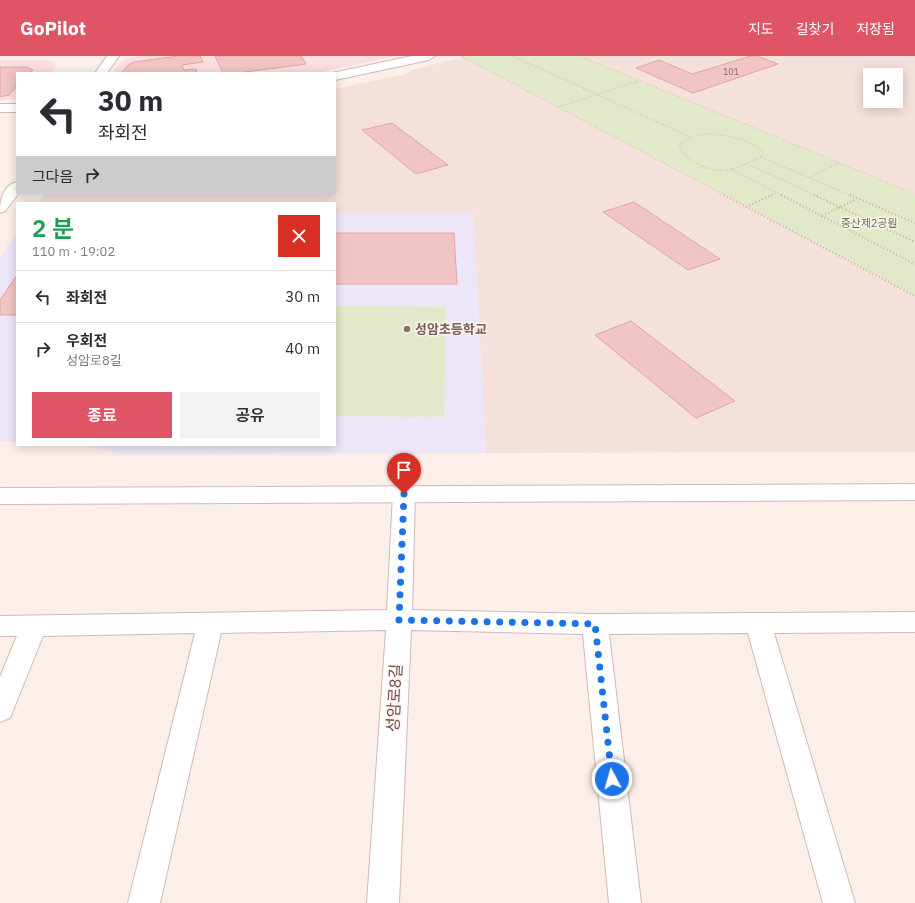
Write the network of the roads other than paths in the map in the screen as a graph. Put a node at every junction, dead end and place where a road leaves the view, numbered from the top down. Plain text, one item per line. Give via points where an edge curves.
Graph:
1 (113, 56) edge
2 (429, 56) edge
3 (102, 72) edge
4 (336, 76) edge
5 (0, 108) edge
6 (16, 108) edge
7 (16, 187) edge
8 (0, 208) edge
9 (915, 492) edge
10 (404, 494) junction
11 (0, 496) edge
12 (399, 620) junction
13 (915, 622) edge
14 (210, 623) junction
15 (758, 623) junction
16 (595, 624) junction
17 (34, 625) junction
18 (0, 626) edge
19 (0, 710) edge
20 (144, 903) edge
21 (383, 903) edge
22 (625, 903) edge
23 (839, 903) edge

1 - 3 street
2 - 4 street
5 - 6 street
7 - 8 street
9 - 10 street
10 - 11 street
10 - 12 street, 성암로8길
12 - 14 street
12 - 16 street
12 - 21 street, 성암로8길
13 - 15 street
14 - 17 street
14 - 20 street
15 - 16 street
15 - 23 street
16 - 22 street
17 - 18 street
17 - 19 street

